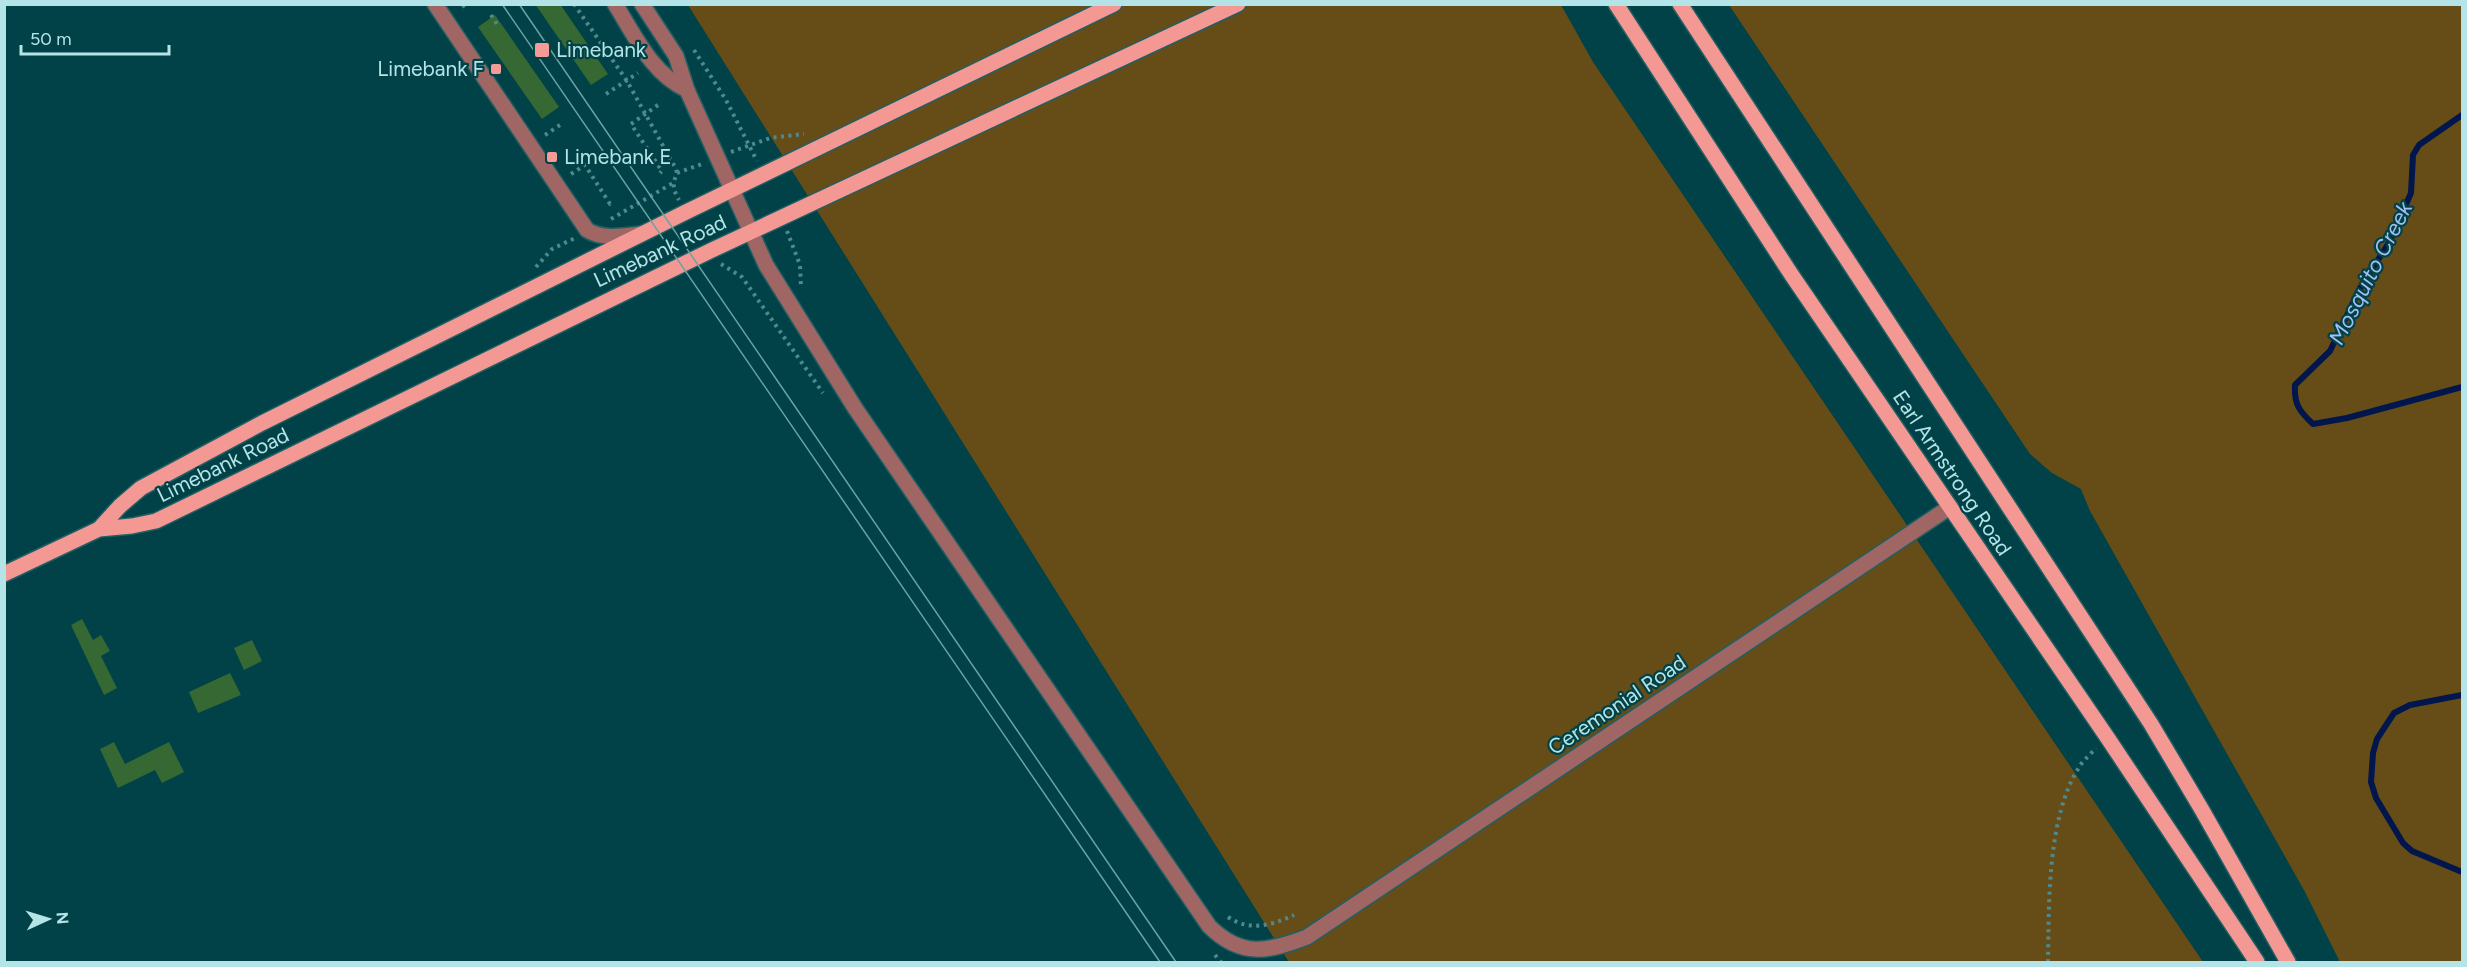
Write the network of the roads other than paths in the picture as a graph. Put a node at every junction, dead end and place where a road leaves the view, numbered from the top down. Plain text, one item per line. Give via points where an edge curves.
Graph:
1 (435, 4) edge
2 (615, 4) edge
3 (642, 4) edge
4 (1114, 4) edge
5 (1238, 4) edge
6 (1616, 4) edge
7 (1680, 4) edge
8 (687, 90) junction
9 (731, 190) junction
10 (749, 232) junction
11 (647, 233) junction
12 (1950, 507) junction
13 (99, 529) junction
14 (4, 574) edge
15 (2257, 963) edge
16 (2288, 963) edge

1 - 11 lane via 583,234 615,237
2 - 8 lane via 653,64
3 - 8 lane, Ceremonial Road via 675,56
4 - 9 main road, Limebank Road
5 - 10 main road, Limebank Road via 784,224
6 - 12 main road, Earl Armstrong Road via 1785,265
7 - 16 main road, Earl Armstrong Road via 2151,724
8 - 9 lane, Ceremonial Road
9 - 10 lane, Ceremonial Road
9 - 11 main road, Limebank Road
10 - 12 lane, Ceremonial Road via 855,408 1209,926 1222,939 1249,949 1280,947 1307,937
10 - 13 main road, Limebank Road via 156,521
11 - 13 main road, Limebank Road via 221,444 141,488
12 - 15 main road, Earl Armstrong Road
13 - 14 main road, Limebank Road

